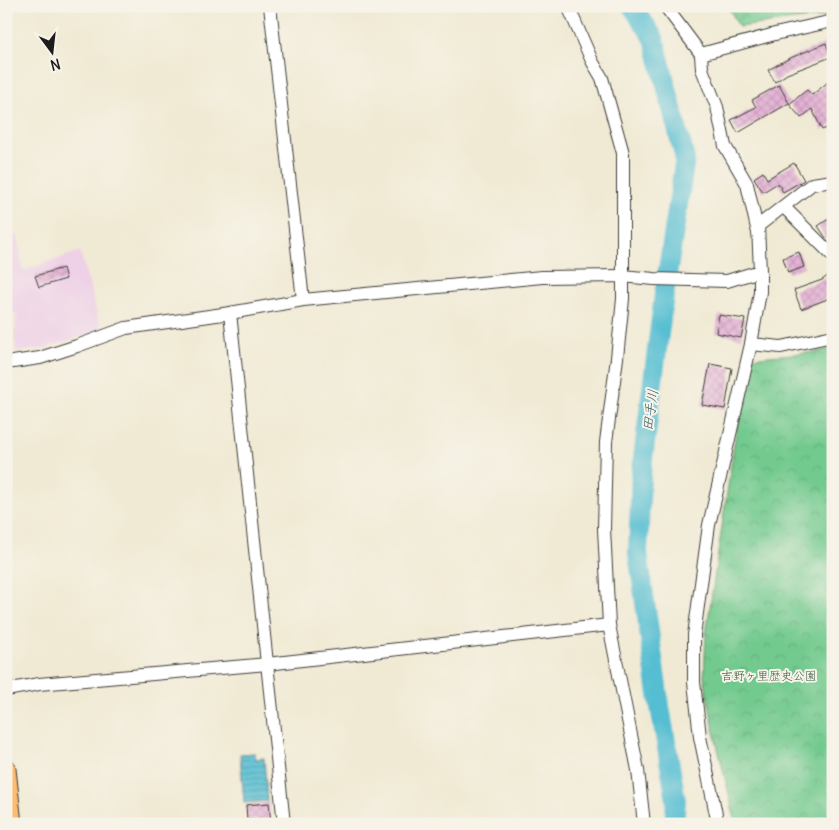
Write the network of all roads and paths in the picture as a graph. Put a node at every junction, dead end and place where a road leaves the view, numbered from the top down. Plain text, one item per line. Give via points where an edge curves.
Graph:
1 (270, 6) edge
2 (568, 6) edge
3 (665, 6) edge
4 (833, 21) edge
5 (701, 54) junction
6 (833, 181) edge
7 (784, 207) junction
8 (758, 233) junction
9 (833, 256) edge
10 (760, 271) junction
11 (622, 276) junction
12 (303, 300) junction
13 (230, 313) junction
14 (833, 336) edge
15 (750, 344) junction
16 (6, 363) edge
17 (609, 625) junction
18 (266, 664) junction
19 (6, 690) edge
20 (6, 769) edge
21 (12, 824) edge
22 (284, 824) edge
23 (644, 824) edge
24 (718, 824) edge

1 - 12 street
2 - 11 street via 602,78 623,153
3 - 5 street
4 - 5 street
5 - 8 street via 702,69 717,108 725,146 747,184
6 - 7 street via 812,184
7 - 8 street via 758,226
7 - 9 street
8 - 10 street
10 - 11 street via 727,281
10 - 15 street via 760,292
11 - 12 street via 542,278
11 - 17 street via 623,299 606,442 604,529
12 - 13 street
13 - 16 street via 126,328 40,358
13 - 18 street
14 - 15 street via 781,347
15 - 24 street via 709,525 694,635 694,682 700,737
17 - 18 street
17 - 23 street via 638,770
18 - 19 street via 39,684
18 - 22 street
20 - 21 highway

